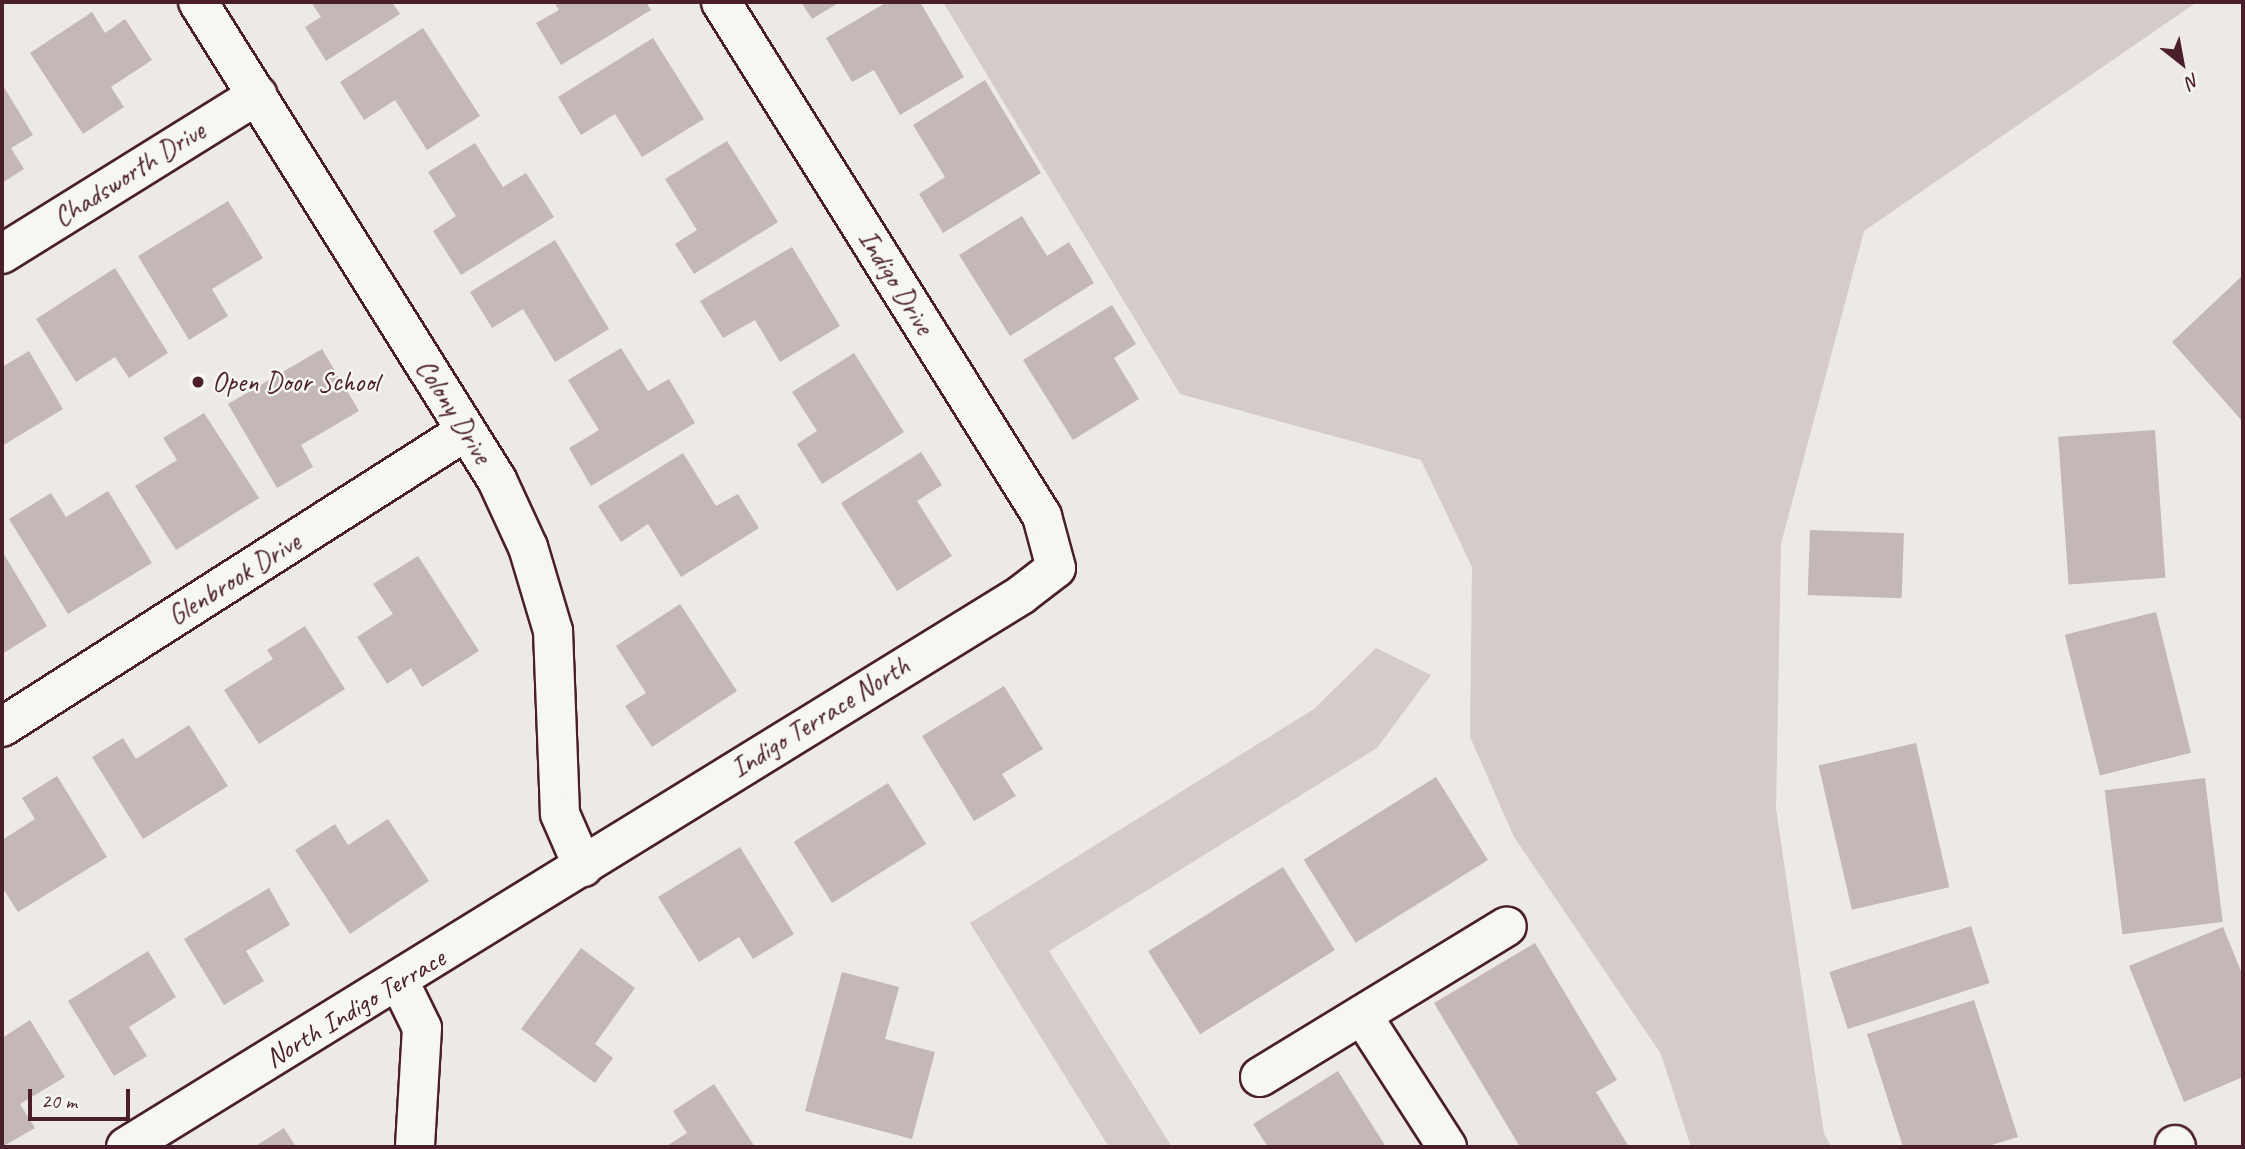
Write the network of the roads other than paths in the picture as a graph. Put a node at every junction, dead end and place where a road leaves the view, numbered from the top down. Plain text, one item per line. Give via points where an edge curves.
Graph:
1 (198, 2) edge
2 (721, 2) edge
3 (257, 94) junction
4 (2, 254) edge
5 (466, 431) junction
6 (1056, 568) joint
7 (2, 727) edge
8 (583, 867) junction
9 (1507, 926) dead end
10 (399, 981) junction
11 (1362, 1014) junction
12 (1260, 1077) dead end
13 (126, 1147) edge
14 (415, 1147) edge
15 (1447, 1147) edge

1 - 3 street, Colony Drive
2 - 6 street, Indigo Drive via 1042,516
3 - 4 street, Chadsworth Drive
3 - 5 street, Colony Drive
5 - 7 street, Glenbrook Drive
5 - 8 street, Colony Drive via 528,547 553,631 560,814
6 - 8 street, Indigo Terrace North
8 - 10 street, North Indigo Terrace
9 - 11 street
10 - 13 street, North Indigo Terrace
10 - 14 street via 422,1028
11 - 12 street
11 - 15 street

